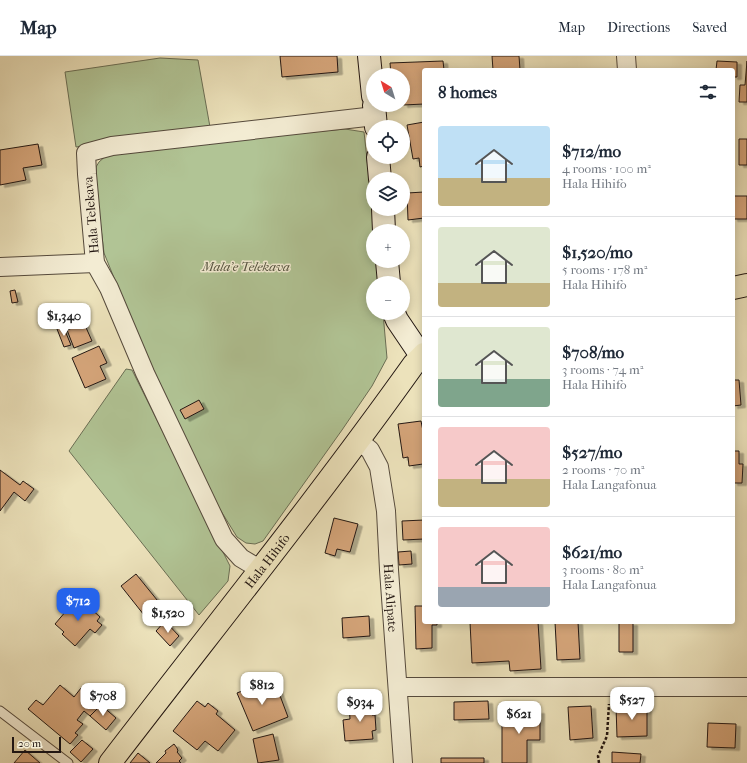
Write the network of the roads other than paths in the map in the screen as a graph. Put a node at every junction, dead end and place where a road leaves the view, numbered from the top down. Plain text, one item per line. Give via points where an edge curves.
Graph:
1 (369, 56) edge
2 (626, 56) edge
3 (370, 68) edge
4 (627, 68) edge
5 (367, 112) edge
6 (95, 263) junction
7 (0, 267) edge
8 (747, 285) edge
9 (735, 288) edge
10 (398, 320) edge
11 (422, 354) edge
12 (422, 356) edge
13 (359, 441) junction
14 (261, 570) junction
15 (398, 687) junction
16 (747, 687) edge
17 (0, 711) edge
18 (68, 763) edge
19 (110, 763) edge
20 (404, 763) edge

1 - 3 street
2 - 4 street
5 - 6 street, Hala Telekava via 112,146 86,153
6 - 7 street
6 - 14 street, Hala Telekava via 109,288 145,373 224,539 241,558
8 - 9 main road
10 - 11 street
12 - 13 main road, Hala Hihifo
13 - 14 main road, Hala Hihifo
13 - 15 street, Hala Alipate via 370,450 379,467 386,510
14 - 19 main road, Hala Hihifo
15 - 16 street
15 - 20 street, Hala Alipate
17 - 18 lane

